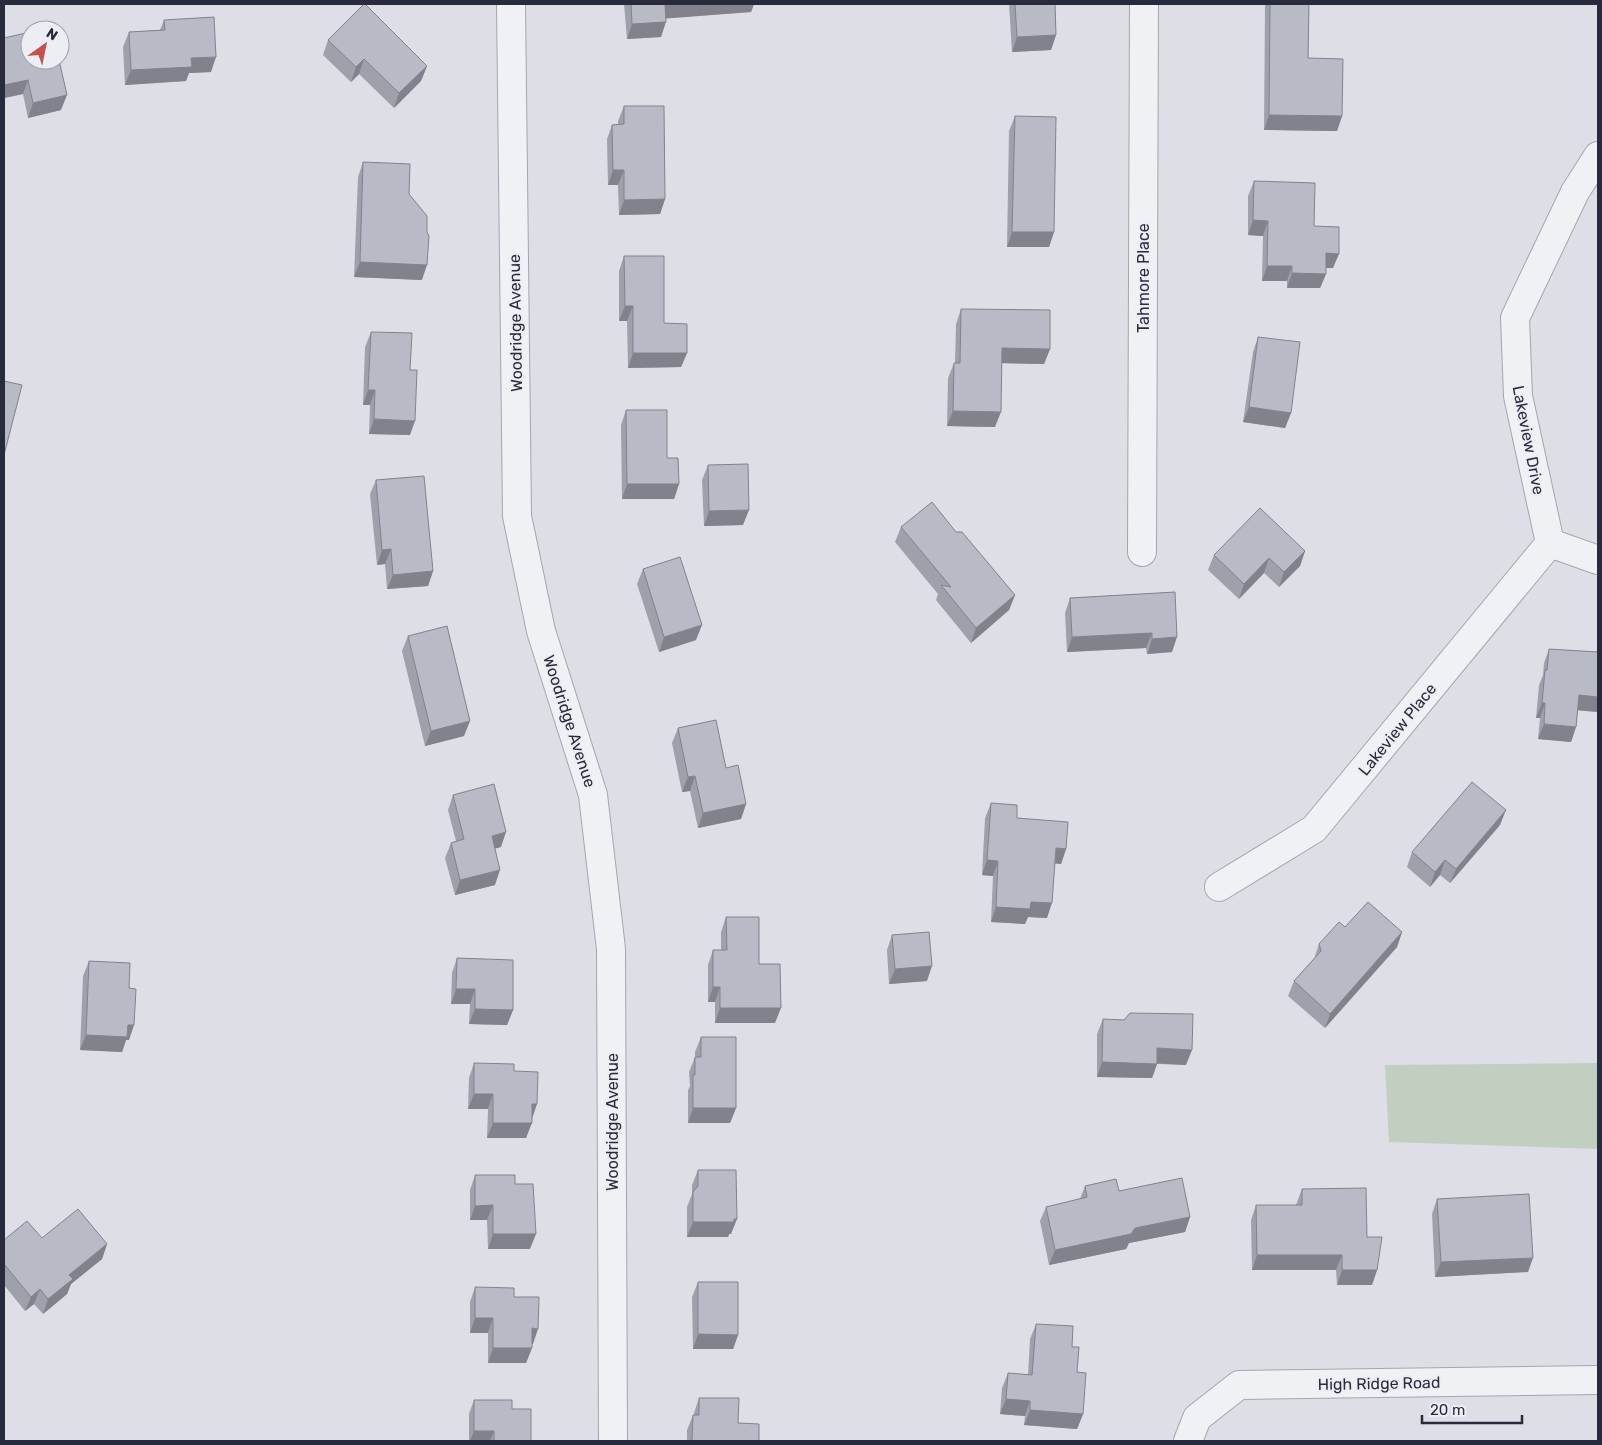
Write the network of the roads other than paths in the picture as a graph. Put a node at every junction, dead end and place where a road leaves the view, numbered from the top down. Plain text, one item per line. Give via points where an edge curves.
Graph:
1 (512, 4) edge
2 (1144, 4) edge
3 (1598, 156) edge
4 (1550, 543) junction
5 (1142, 552) dead end
6 (1598, 560) edge
7 (1219, 887) dead end
8 (1598, 1380) edge
9 (613, 1441) edge
10 (1188, 1441) edge

1 - 9 street, Woodridge Avenue via 517,516 541,631 594,795 611,948
2 - 5 street, Tahmore Place
3 - 4 street, Lakeview Drive via 1575,192 1515,318 1518,396
4 - 6 street
4 - 7 street, Lakeview Place via 1314,829
8 - 10 street, High Ridge Road via 1239,1385 1197,1418

